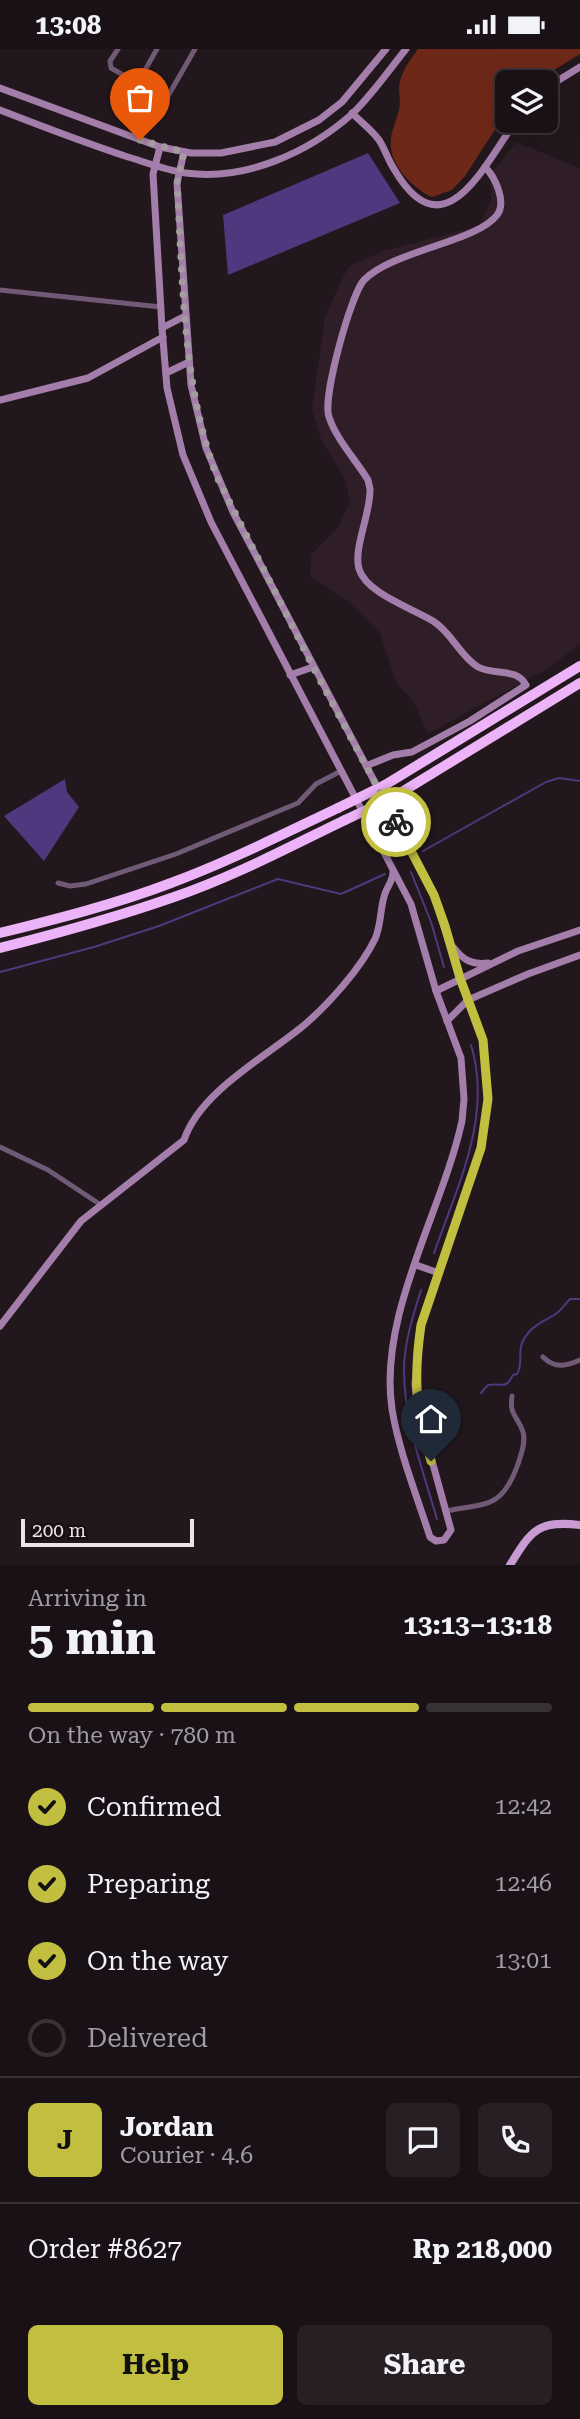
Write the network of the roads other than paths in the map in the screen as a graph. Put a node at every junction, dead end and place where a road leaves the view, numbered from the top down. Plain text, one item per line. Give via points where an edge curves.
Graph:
1 (117, 49) edge
2 (157, 49) edge
3 (195, 49) edge
4 (386, 49) edge
5 (407, 49) edge
6 (580, 67) edge
7 (558, 81) edge
8 (137, 84) junction
9 (0, 89) edge
10 (0, 110) edge
11 (352, 113) junction
12 (508, 133) edge
13 (160, 147) junction
14 (184, 152) junction
15 (155, 166) junction
16 (485, 167) junction
17 (180, 172) junction
18 (0, 290) edge
19 (161, 307) junction
20 (185, 316) junction
21 (162, 328) junction
22 (163, 337) junction
23 (189, 362) junction
24 (166, 373) junction
25 (0, 400) edge
26 (580, 666) edge
27 (313, 667) junction
28 (290, 675) junction
29 (580, 683) edge
30 (366, 766) junction
31 (341, 771) junction
32 (393, 869) junction
33 (58, 883) dead end
34 (580, 930) edge
35 (0, 933) edge
36 (450, 941) junction
37 (0, 948) edge
38 (580, 955) edge
39 (498, 961) junction
40 (460, 978) junction
41 (436, 991) junction
42 (468, 1000) junction
43 (447, 1020) junction
44 (0, 1147) edge
45 (102, 1205) junction
46 (416, 1265) junction
47 (439, 1273) junction
48 (0, 1327) edge
49 (543, 1357) dead end
50 (580, 1360) edge
51 (512, 1396) dead end
52 (445, 1511) junction
53 (580, 1525) edge
54 (510, 1565) edge

1 - 8 street via 111,68
2 - 8 street
3 - 8 street via 166,98
4 - 14 street via 342,102 299,131 248,149
5 - 11 street
6 - 7 street
9 - 13 street
10 - 15 street
11 - 16 street via 378,139 394,170 424,204 438,206 465,194
11 - 17 street via 303,148 259,166 220,174
12 - 16 street
13 - 14 street
13 - 15 street
14 - 17 street
15 - 17 street
15 - 19 street
16 - 30 street via 499,195 501,206 496,216 472,231 374,272 356,292 327,407 334,428 370,489 358,560 364,578 375,590 436,623 479,667 512,673 526,685 412,752
17 - 20 street
18 - 19 street
19 - 21 street
20 - 21 street
20 - 23 street
21 - 22 street
22 - 24 street
22 - 25 street via 88,378
23 - 24 street
23 - 27 street via 198,417 217,477
24 - 28 street via 174,423 195,486
26 - 35 highway, bridge via 385,785 258,846 170,883
27 - 28 street
27 - 30 street
28 - 31 street
29 - 37 highway, bridge via 392,798 264,859 176,897
30 - 36 street via 434,895
31 - 32 street
31 - 33 street via 316,784 298,803 197,846 86,884
32 - 41 street via 418,922
32 - 45 street via 374,941 327,1003 212,1097 184,1140
34 - 39 street
36 - 39 street via 467,961
36 - 40 street
38 - 42 street
39 - 40 street
40 - 41 street
40 - 42 street
41 - 43 street
42 - 43 street
42 - 47 street via 483,1040 486,1125
43 - 46 street via 461,1058 462,1121
44 - 45 street via 48,1170
45 - 48 street via 81,1221
46 - 47 street
46 - 52 street via 397,1319 392,1410 430,1537 436,1541 449,1536 451,1530
47 - 52 street via 421,1325 415,1384
49 - 50 street via 563,1366
51 - 52 street via 510,1408 523,1430 524,1443 508,1489 491,1503
53 - 54 main road via 559,1523 537,1529

